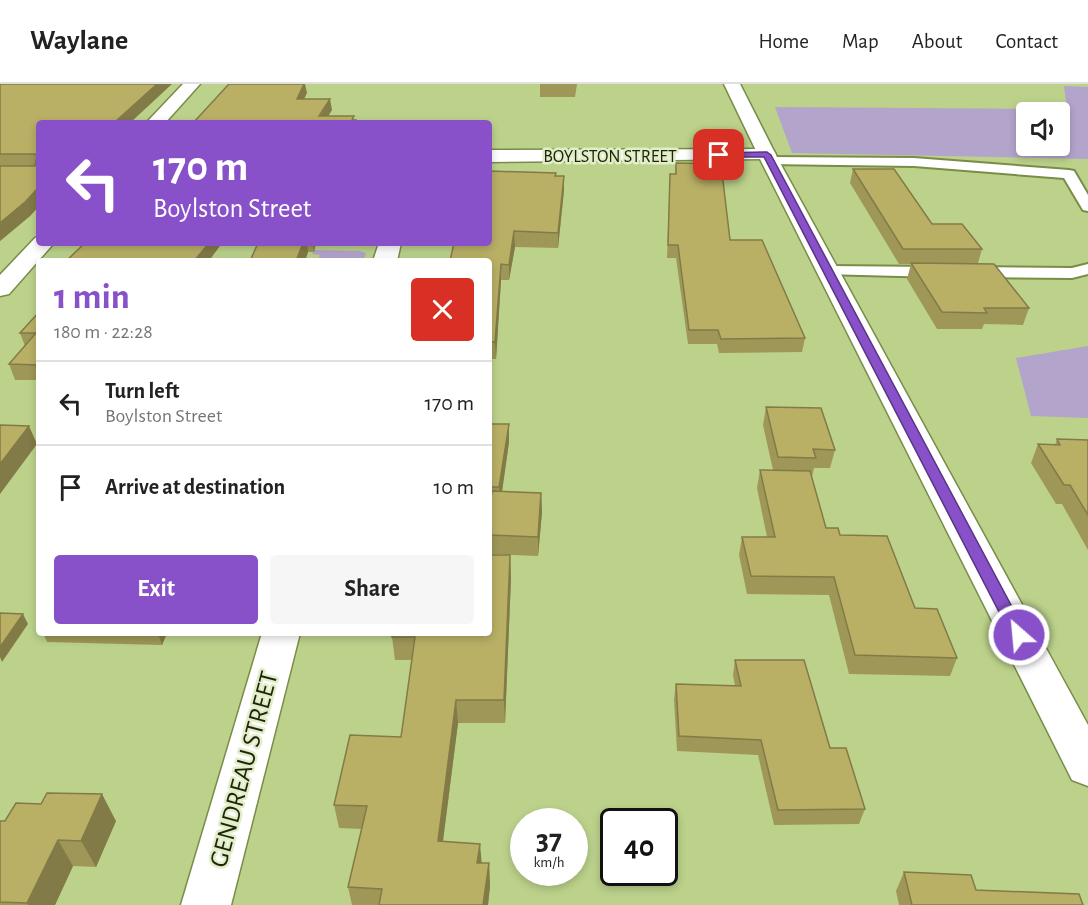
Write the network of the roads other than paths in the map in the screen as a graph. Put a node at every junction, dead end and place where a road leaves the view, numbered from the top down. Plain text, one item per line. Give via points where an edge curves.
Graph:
1 (192, 84) edge
2 (732, 84) edge
3 (158, 120) edge
4 (492, 156) edge
5 (769, 158) junction
6 (1088, 207) edge
7 (40, 246) edge
8 (1088, 269) edge
9 (828, 271) junction
10 (0, 289) edge
11 (279, 636) edge
12 (1088, 767) edge
13 (206, 905) edge

1 - 3 street
2 - 5 street
4 - 5 street, BOYLSTON STREET
5 - 6 lane via 915,162 1069,174
5 - 9 street
7 - 10 street
8 - 9 lane via 1072,273
9 - 12 street
11 - 13 street, GENDREAU STREET

